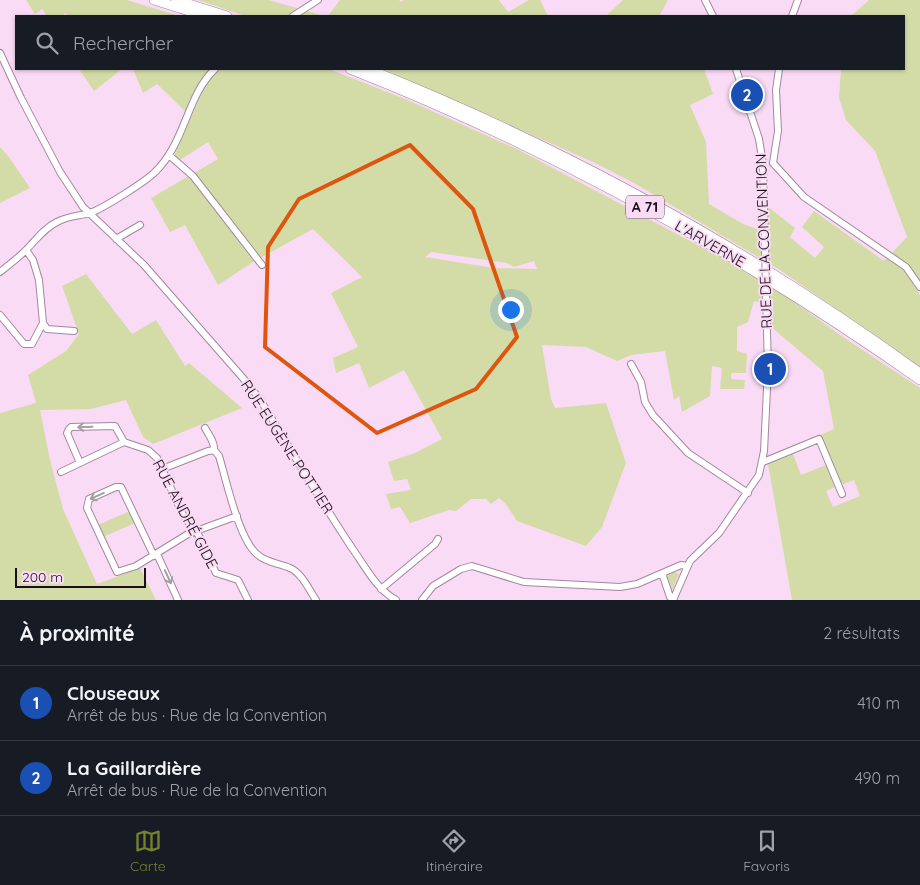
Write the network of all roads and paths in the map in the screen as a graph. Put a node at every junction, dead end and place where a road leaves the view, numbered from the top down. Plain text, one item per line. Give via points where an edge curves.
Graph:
1 (154, 0) edge
2 (176, 0) edge
3 (318, 0) edge
4 (705, 0) edge
5 (798, 0) edge
6 (202, 15) edge
7 (224, 15) edge
8 (295, 15) edge
9 (712, 15) edge
10 (792, 15) edge
11 (0, 53) edge
12 (214, 70) edge
13 (352, 70) edge
14 (370, 70) edge
15 (736, 70) edge
16 (780, 70) edge
17 (170, 156) junction
18 (773, 163) junction
19 (763, 164) junction
20 (88, 214) junction
21 (140, 225) dead end
22 (116, 238) junction
23 (26, 250) junction
24 (262, 265) dead end
25 (0, 272) edge
26 (920, 287) edge
27 (0, 315) edge
28 (43, 323) junction
29 (74, 331) dead end
30 (631, 364) dead end
31 (920, 372) edge
32 (920, 380) edge
33 (205, 428) dead end
34 (124, 442) junction
35 (214, 450) junction
36 (763, 462) junction
37 (80, 463) junction
38 (162, 469) junction
39 (61, 472) dead end
40 (748, 493) junction
41 (842, 494) dead end
42 (237, 516) junction
43 (195, 531) junction
44 (438, 538) dead end
45 (156, 555) junction
46 (687, 566) junction
47 (662, 573) junction
48 (381, 589) junction
49 (673, 599) edge
50 (178, 600) edge
51 (248, 600) edge
52 (316, 600) edge
53 (396, 600) edge
54 (422, 600) edge

1 - 6 highway
2 - 7 highway
3 - 8 street
4 - 9 street
5 - 10 street
11 - 20 street, RUE EUGÈNE POTTIER via 60,172
12 - 17 street via 206,77
13 - 32 highway, L'ARVERNE / A 71 via 498,132 642,205 782,287
14 - 31 highway, L'ARVERNE / A 71 via 508,129 630,191 792,286
15 - 19 street, RUE DE LA CONVENTION via 759,139
16 - 18 street via 776,90 778,131
17 - 20 street via 143,182
17 - 24 street via 193,176
18 - 19 street
18 - 26 street via 804,197 906,267
19 - 36 street, RUE DE LA CONVENTION, bridge via 768,368
20 - 22 street, RUE EUGÈNE POTTIER
20 - 23 street via 48,226
21 - 22 street
22 - 48 street, RUE EUGÈNE POTTIER via 144,265 260,400
23 - 25 street
23 - 28 street via 39,280
27 - 28 street via 24,344 32,344
28 - 29 street via 47,329
30 - 40 street via 653,415 695,460
33 - 35 street
34 - 37 street
34 -> 37 street, RUE ANDRÉ GIDE via 115,426 68,429 67,436
34 - 38 street, RUE ANDRÉ GIDE via 148,450
35 - 38 street
35 - 42 street via 219,456
36 - 40 street, RUE DE LA CONVENTION
36 - 41 street via 819,439
37 - 39 street
38 - 43 street, RUE ANDRÉ GIDE via 183,515
40 - 46 street, RUE DE LA CONVENTION via 719,533
42 - 43 street
42 - 52 street via 254,552 268,561 291,568
43 - 45 street
43 - 51 street, RUE ANDRÉ GIDE via 216,573 238,580
44 - 48 street
45 -> 45 street via 121,487 89,499 87,508 117,572
45 -> 50 street
46 - 47 street via 681,565
46 - 49 street, RUE DE LA CONVENTION
47 - 49 street, RUE DE LA CONVENTION
47 - 54 street via 637,584 620,587 524,582 472,566 433,586
48 - 53 street, RUE EUGÈNE POTTIER

